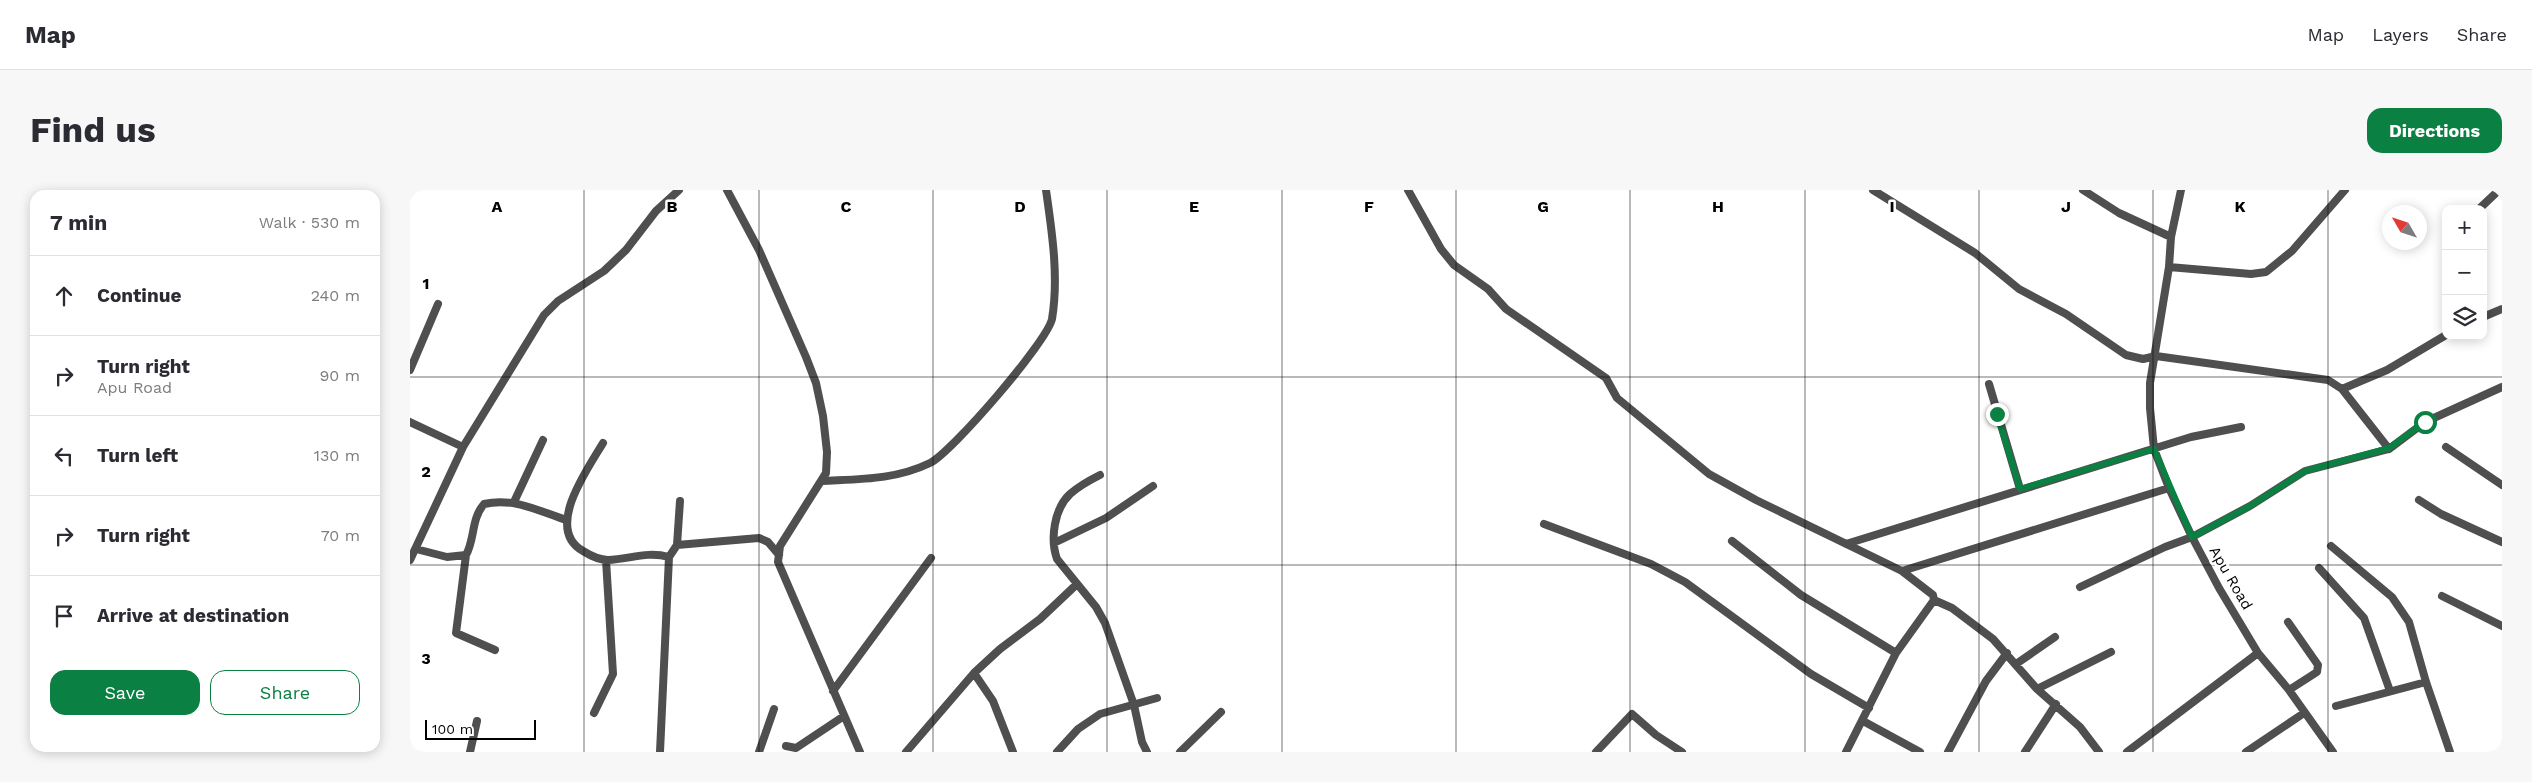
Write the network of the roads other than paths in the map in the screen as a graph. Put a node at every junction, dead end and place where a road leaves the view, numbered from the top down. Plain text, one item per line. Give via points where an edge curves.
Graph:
1 (680, 190) edge
2 (727, 190) edge
3 (1046, 190) edge
4 (1408, 190) edge
5 (1873, 190) edge
6 (2083, 190) edge
7 (2181, 190) edge
8 (2345, 190) edge
9 (2499, 190) edge
10 (2483, 205) edge
11 (2171, 237) junction
12 (2169, 267) junction
13 (438, 304) dead end
14 (2502, 309) edge
15 (2487, 315) edge
16 (2442, 338) edge
17 (2156, 356) junction
18 (410, 370) edge
19 (1989, 384) dead end
20 (2502, 387) edge
21 (2342, 389) junction
22 (410, 422) edge
23 (2241, 427) dead end
24 (543, 440) dead end
25 (603, 443) dead end
26 (463, 447) junction
27 (2446, 447) dead end
28 (2389, 448) junction
29 (2154, 449) junction
30 (1100, 474) dead end
31 (822, 481) junction
32 (2502, 485) edge
33 (1153, 486) dead end
34 (2169, 488) junction
35 (2020, 489) junction
36 (2419, 500) dead end
37 (514, 502) junction
38 (680, 502) dead end
39 (566, 520) junction
40 (1544, 524) dead end
41 (2192, 537) junction
42 (1732, 541) dead end
43 (2502, 542) edge
44 (1054, 543) junction
45 (1846, 544) junction
46 (677, 545) junction
47 (2331, 546) dead end
48 (416, 549) junction
49 (466, 555) junction
50 (779, 556) junction
51 (669, 557) junction
52 (931, 558) dead end
53 (410, 560) edge
54 (606, 560) junction
55 (2319, 568) dead end
56 (1902, 571) junction
57 (1078, 584) junction
58 (2080, 587) dead end
59 (2442, 596) dead end
60 (1934, 600) junction
61 (2288, 622) dead end
62 (2502, 626) edge
63 (2055, 637) dead end
64 (494, 650) dead end
65 (2111, 652) dead end
66 (1896, 653) junction
67 (2006, 653) junction
68 (2258, 653) junction
69 (2016, 664) junction
70 (974, 674) junction
71 (2426, 682) junction
72 (2037, 689) junction
73 (2289, 690) junction
74 (833, 691) junction
75 (2390, 691) junction
76 (1157, 698) dead end
77 (2056, 704) junction
78 (1134, 705) junction
79 (2336, 706) dead end
80 (1869, 708) junction
81 (774, 709) dead end
82 (594, 712) dead end
83 (1221, 712) dead end
84 (2304, 713) junction
85 (844, 716) junction
86 (477, 721) dead end
87 (1863, 721) junction
88 (786, 746) dead end
89 (470, 752) edge
90 (660, 752) edge
91 (759, 752) edge
92 (860, 752) edge
93 (906, 752) edge
94 (1013, 752) edge
95 (1057, 752) edge
96 (1147, 752) edge
97 (1180, 752) edge
98 (1596, 752) edge
99 (1682, 752) edge
100 (1846, 752) edge
101 (1920, 752) edge
102 (1948, 752) edge
103 (2025, 752) edge
104 (2098, 752) edge
105 (2127, 752) edge
106 (2246, 752) edge
107 (2333, 752) edge
108 (2450, 752) edge

1 - 26 street via 656,211 626,250 544,315
2 - 31 street via 760,250 816,383 826,452 826,473
3 - 31 street via 1055,254 1052,320 1045,336 979,417 932,462 891,477
4 - 45 street via 1441,249 1454,265 1488,289 1506,309 1606,378 1617,398 1710,474
5 - 17 street via 1975,253 2019,289 2066,314 2126,355 2142,359
6 - 11 street via 2120,213
7 - 11 street, Apu Road
8 - 12 street via 2292,251 2266,272 2251,274
9 - 10 street
11 - 12 street, Apu Road
12 - 17 street, Apu Road
13 - 18 street
14 - 15 street
16 - 21 street via 2387,370
17 - 21 street via 2312,376 2328,380
17 - 29 street, Apu Road via 2150,383
19 - 35 street
20 - 28 street via 2425,422
21 - 28 street
22 - 26 street
23 - 29 street via 2191,437
24 - 37 street
25 - 39 street via 582,479
26 - 48 street
27 - 32 street
28 - 41 street via 2305,471
29 - 34 street, Apu Road
29 - 35 street
30 - 44 street via 1069,495 1057,516
31 - 50 street via 784,539
33 - 44 street via 1106,518
34 - 41 street, Apu Road
34 - 56 street
35 - 45 street
36 - 43 street via 2441,514
37 - 39 street
37 - 49 street via 484,504 476,518
38 - 46 street
39 - 54 street via 569,539 587,553
40 - 80 street via 1652,564 1685,582 1811,674
41 - 58 street
41 - 68 street, Apu Road
42 - 66 street via 1801,595
44 - 57 street via 1057,559
45 - 56 street
46 - 50 street via 759,538 768,542
46 - 51 street
47 - 71 street via 2392,597 2408,622
48 - 49 street via 447,557
48 - 53 street
49 - 64 street via 456,633
50 - 74 street via 779,566
51 - 54 street via 655,553
51 - 90 street
52 - 74 street
54 - 82 street via 613,674
55 - 75 street via 2364,618
56 - 60 street via 1933,595
57 - 70 street
57 - 78 street via 1105,623
59 - 62 street
60 - 66 street
60 - 67 street via 1969,620
61 - 73 street via 2318,665 2317,672
63 - 69 street
65 - 72 street
66 - 80 street
67 - 69 street
67 - 102 street via 1991,673
68 - 73 street, Apu Road
68 - 105 street
69 - 72 street
70 - 93 street
70 - 94 street via 993,701
71 - 75 street
71 - 108 street
72 - 77 street
73 - 84 street, Apu Road
74 - 85 street
75 - 79 street
76 - 78 street
77 - 103 street
77 - 104 street via 2080,727
78 - 95 street via 1116,708 1088,721
78 - 96 street
80 - 87 street
81 - 91 street
83 - 97 street
84 - 106 street
84 - 107 street, Apu Road
85 - 88 street via 796,748
85 - 92 street
86 - 89 street
87 - 100 street
87 - 101 street
98 - 99 street via 1632,714

